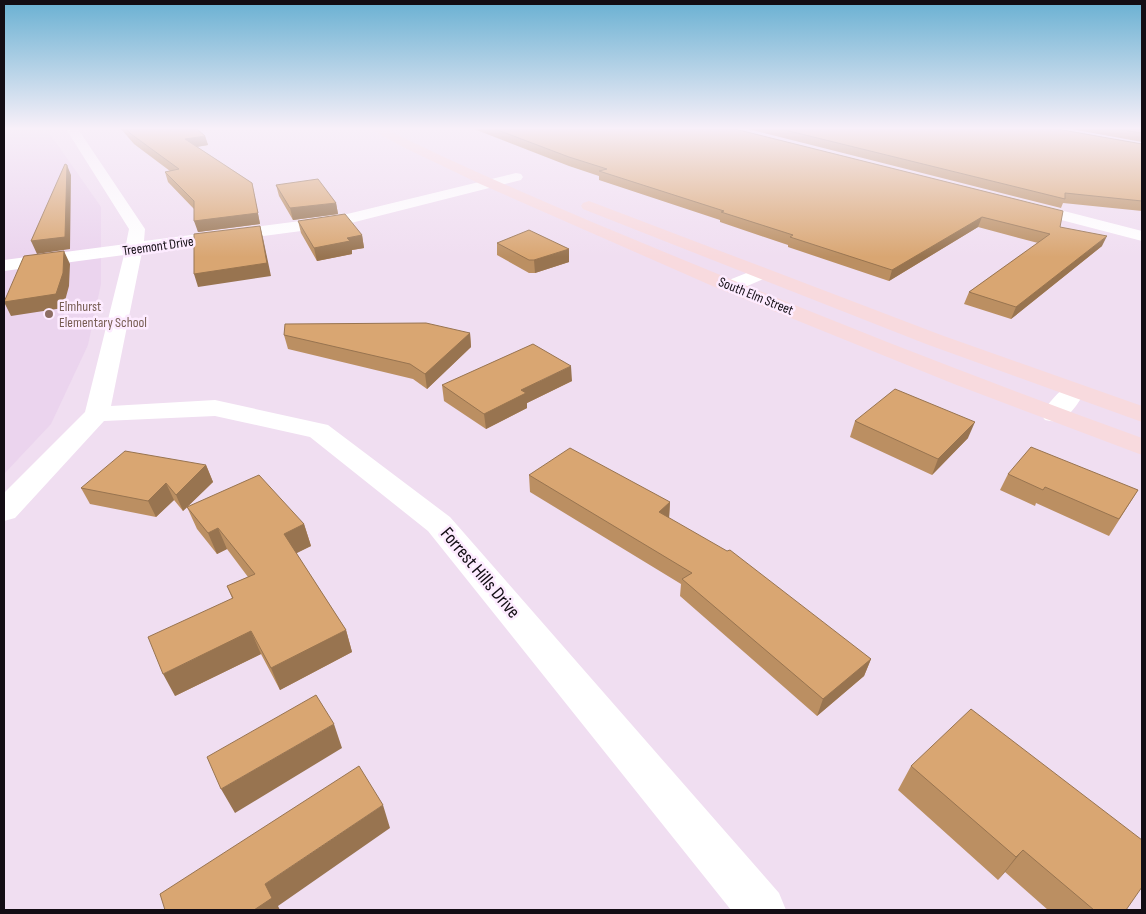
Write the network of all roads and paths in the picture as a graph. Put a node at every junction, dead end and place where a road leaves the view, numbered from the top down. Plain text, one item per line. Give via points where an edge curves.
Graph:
1 (100, 172) edge
2 (464, 172) edge
3 (504, 172) edge
4 (516, 177) junction
5 (488, 184) junction
6 (1007, 201) edge
7 (1142, 236) edge
8 (134, 250) junction
9 (4, 265) edge
10 (759, 274) junction
11 (731, 286) junction
12 (1074, 391) junction
13 (97, 414) junction
14 (1142, 414) edge
15 (1054, 415) junction
16 (1142, 447) edge
17 (4, 511) edge
18 (762, 910) edge

1 - 8 street via 137,228
2 - 5 street, South Elm Street
3 - 4 street, South Elm Street
4 - 5 street, Treemont Drive
4 - 10 street, South Elm Street
5 - 8 street, Treemont Drive via 339,221
5 - 11 street, South Elm Street
6 - 7 street
8 - 9 street, Treemont Drive
8 - 13 street
10 - 11 street
10 - 12 street, South Elm Street
11 - 15 street, South Elm Street
12 - 14 street, South Elm Street
12 - 15 street
13 - 17 street
13 - 18 street, Forrest Hills Drive via 216,408 319,431 439,524
15 - 16 street, South Elm Street

